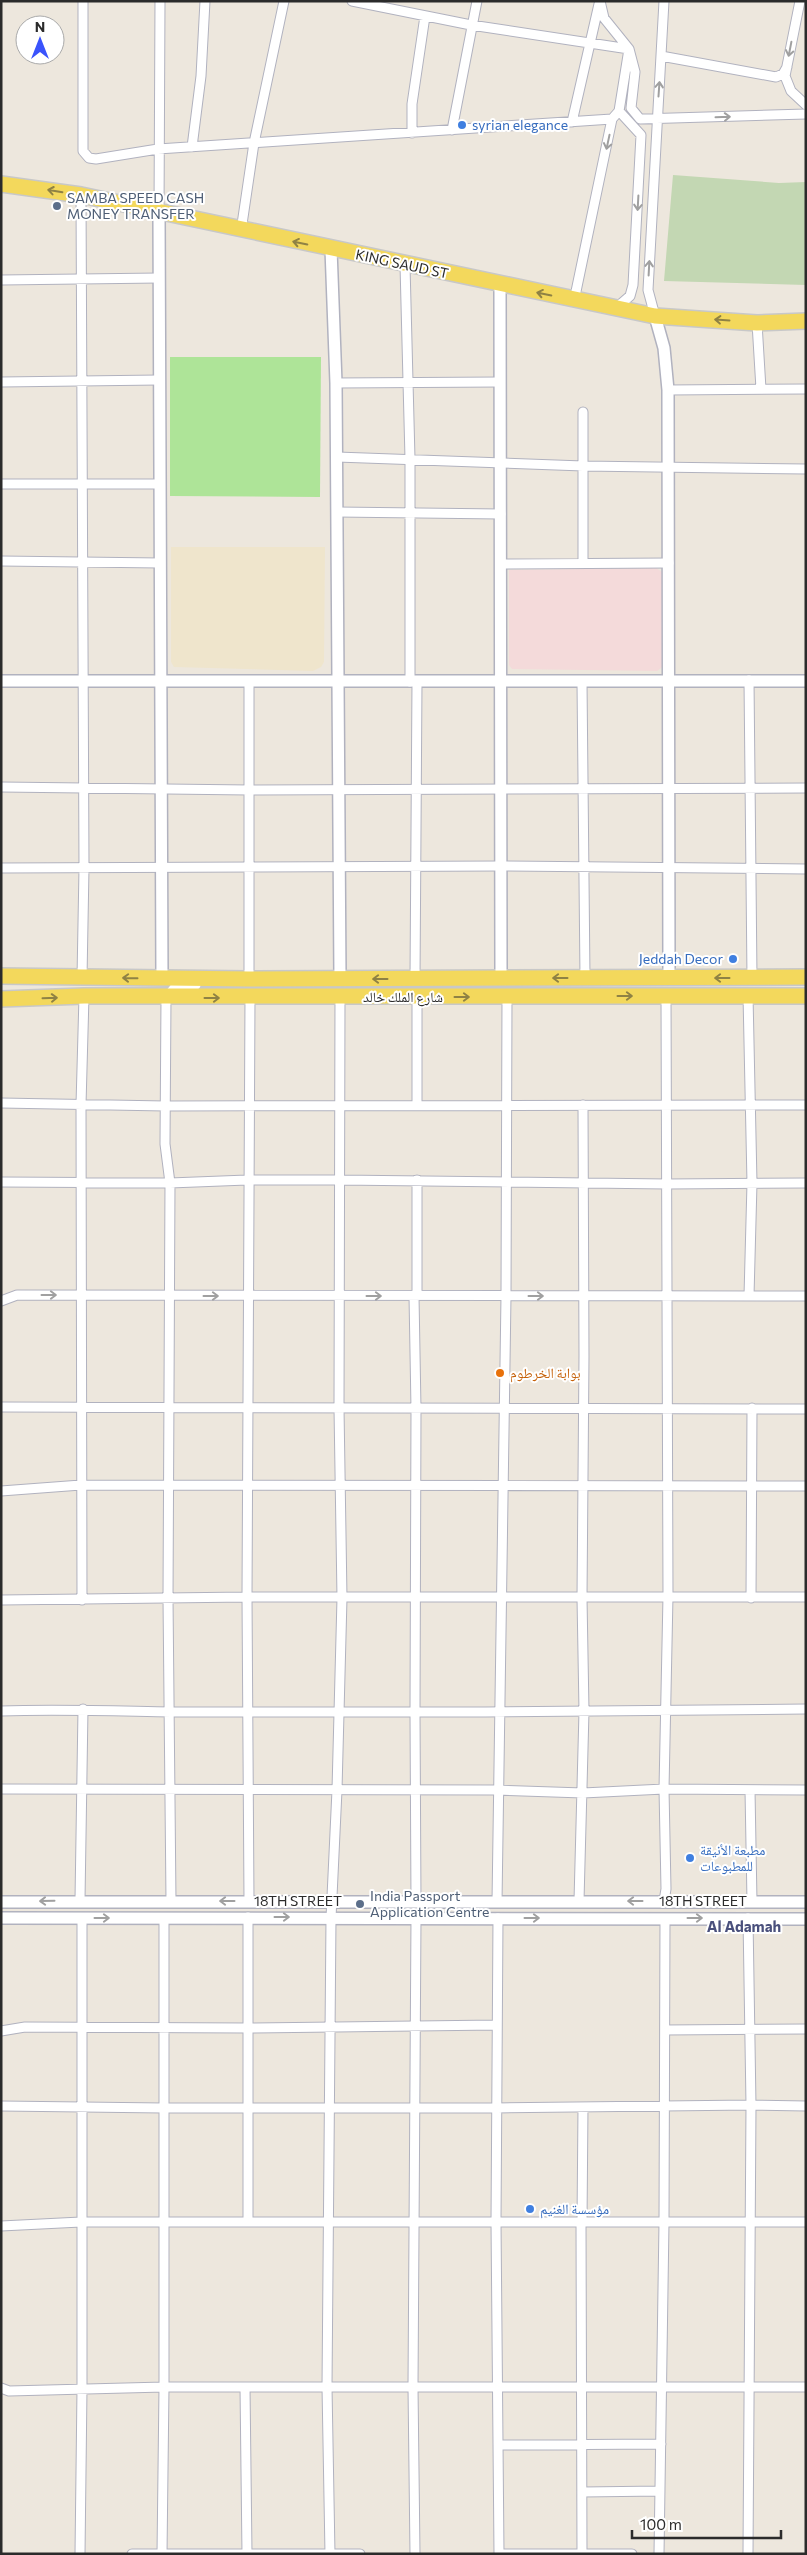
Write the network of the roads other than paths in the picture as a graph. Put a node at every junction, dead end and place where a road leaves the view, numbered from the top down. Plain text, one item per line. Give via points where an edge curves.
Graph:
1 (83, 1) edge
2 (160, 1) edge
3 (205, 1) edge
4 (284, 1) edge
5 (352, 1) edge
6 (406, 1) edge
7 (477, 1) edge
8 (600, 1) edge
9 (664, 1) edge
10 (800, 1) edge
11 (404, 12) junction
12 (425, 16) junction
13 (471, 25) junction
14 (588, 45) junction
15 (629, 49) junction
16 (661, 56) junction
17 (787, 67) junction
18 (806, 105) edge
19 (619, 111) junction
20 (806, 114) edge
21 (612, 119) junction
22 (657, 119) junction
23 (572, 122) junction
24 (452, 130) junction
25 (412, 133) junction
26 (254, 143) junction
27 (192, 147) junction
28 (158, 149) junction
29 (1, 184) edge
30 (81, 195) junction
31 (159, 213) junction
32 (241, 230) junction
33 (331, 249) junction
34 (405, 264) junction
35 (159, 278) junction
36 (80, 279) junction
37 (1, 280) edge
38 (500, 285) junction
39 (574, 301) junction
40 (615, 309) junction
41 (655, 316) junction
42 (806, 321) edge
43 (757, 323) junction
44 (159, 380) junction
45 (1, 382) edge
46 (408, 382) junction
47 (500, 382) junction
48 (80, 383) junction
49 (336, 383) junction
50 (761, 389) junction
51 (806, 389) edge
52 (668, 390) junction
53 (583, 412) dead end
54 (337, 457) junction
55 (410, 459) junction
56 (500, 462) junction
57 (583, 466) junction
58 (669, 468) junction
59 (806, 469) edge
60 (1, 484) edge
61 (160, 484) junction
62 (82, 485) junction
63 (337, 512) junction
64 (410, 513) junction
65 (500, 514) junction
66 (1, 561) edge
67 (669, 562) junction
68 (82, 563) junction
69 (160, 563) junction
70 (583, 563) junction
71 (500, 564) junction
72 (749, 680) junction
73 (1, 681) edge
74 (82, 681) junction
75 (501, 681) junction
76 (669, 681) junction
77 (806, 681) edge
78 (161, 682) junction
79 (249, 682) junction
80 (338, 682) junction
81 (413, 682) junction
82 (582, 682) junction
83 (1, 788) edge
84 (83, 788) junction
85 (669, 788) junction
86 (752, 788) junction
87 (806, 788) edge
88 (161, 789) junction
89 (584, 789) junction
90 (249, 790) junction
91 (339, 790) junction
92 (417, 790) junction
93 (501, 790) junction
94 (501, 866) junction
95 (162, 867) junction
96 (415, 867) junction
97 (584, 867) junction
98 (751, 867) junction
99 (1, 868) edge
100 (84, 868) junction
101 (247, 868) junction
102 (340, 868) junction
103 (669, 868) junction
104 (806, 869) edge
105 (1, 976) edge
106 (806, 977) edge
107 (82, 978) junction
108 (501, 978) junction
109 (585, 978) junction
110 (669, 978) junction
111 (752, 978) junction
112 (162, 979) junction
113 (249, 979) junction
114 (340, 979) junction
115 (415, 979) junction
116 (748, 995) junction
117 (84, 996) junction
118 (666, 996) junction
119 (806, 996) edge
120 (417, 997) junction
121 (507, 997) junction
122 (166, 998) junction
123 (250, 998) junction
124 (340, 998) junction
125 (1, 999) edge
126 (1, 1103) edge
127 (668, 1104) junction
128 (81, 1105) junction
129 (340, 1105) junction
130 (417, 1105) junction
131 (506, 1105) junction
132 (583, 1105) junction
133 (806, 1105) edge
134 (165, 1106) junction
135 (250, 1106) junction
136 (749, 1107) junction
137 (247, 1180) junction
138 (340, 1180) junction
139 (417, 1180) junction
140 (1, 1182) edge
141 (506, 1182) junction
142 (82, 1183) junction
143 (170, 1184) junction
144 (582, 1184) junction
145 (667, 1184) junction
146 (752, 1184) junction
147 (806, 1184) edge
148 (82, 1296) junction
149 (171, 1296) junction
150 (247, 1296) junction
151 (340, 1296) junction
152 (415, 1296) junction
153 (506, 1296) junction
154 (583, 1296) junction
155 (666, 1296) junction
156 (749, 1296) junction
157 (806, 1296) edge
158 (1, 1301) edge
159 (1, 1407) edge
160 (82, 1407) junction
161 (170, 1407) junction
162 (248, 1407) junction
163 (339, 1408) junction
164 (504, 1408) junction
165 (752, 1408) junction
166 (806, 1408) edge
167 (416, 1409) junction
168 (583, 1410) junction
169 (667, 1410) junction
170 (666, 1484) junction
171 (80, 1485) junction
172 (752, 1485) junction
173 (339, 1486) junction
174 (415, 1486) junction
175 (583, 1486) junction
176 (806, 1486) edge
177 (170, 1487) junction
178 (248, 1487) junction
179 (503, 1487) junction
180 (1, 1491) edge
181 (668, 1596) junction
182 (247, 1597) junction
183 (415, 1597) junction
184 (806, 1597) edge
185 (168, 1598) junction
186 (342, 1598) junction
187 (502, 1598) junction
188 (582, 1598) junction
189 (751, 1598) junction
190 (1, 1600) edge
191 (82, 1600) junction
192 (83, 1709) junction
193 (666, 1709) junction
194 (806, 1709) edge
195 (1, 1710) edge
196 (499, 1710) junction
197 (250, 1711) junction
198 (340, 1711) junction
199 (584, 1711) junction
200 (169, 1712) junction
201 (414, 1712) junction
202 (1, 1789) edge
203 (83, 1789) junction
204 (170, 1790) junction
205 (250, 1790) junction
206 (337, 1790) junction
207 (417, 1790) junction
208 (497, 1790) junction
209 (664, 1790) junction
210 (750, 1790) junction
211 (806, 1790) edge
212 (583, 1793) junction
213 (80, 1900) junction
214 (171, 1901) junction
215 (250, 1901) junction
216 (332, 1901) junction
217 (579, 1901) junction
218 (664, 1901) junction
219 (1, 1902) edge
220 (416, 1902) junction
221 (497, 1902) junction
222 (752, 1902) junction
223 (806, 1902) edge
224 (248, 1917) junction
225 (1, 1918) edge
226 (82, 1918) junction
227 (164, 1918) junction
228 (331, 1918) junction
229 (416, 1918) junction
230 (498, 1918) junction
231 (665, 1918) junction
232 (748, 1918) junction
233 (806, 1919) edge
234 (497, 2025) junction
235 (163, 2026) junction
236 (331, 2026) junction
237 (416, 2026) junction
238 (248, 2028) junction
239 (81, 2029) junction
240 (750, 2029) junction
241 (806, 2029) edge
242 (664, 2030) junction
243 (1, 2031) edge
244 (664, 2105) junction
245 (751, 2105) junction
246 (1, 2106) edge
247 (329, 2106) junction
248 (806, 2106) edge
249 (415, 2107) junction
250 (583, 2107) junction
251 (82, 2108) junction
252 (163, 2108) junction
253 (248, 2108) junction
254 (497, 2108) junction
255 (415, 2221) junction
256 (81, 2222) junction
257 (164, 2222) junction
258 (248, 2222) junction
259 (329, 2222) junction
260 (496, 2222) junction
261 (581, 2222) junction
262 (664, 2222) junction
263 (750, 2222) junction
264 (806, 2222) edge
265 (1, 2226) edge
266 (164, 2387) junction
267 (245, 2387) junction
268 (327, 2387) junction
269 (413, 2387) junction
270 (498, 2387) junction
271 (581, 2387) junction
272 (662, 2387) junction
273 (750, 2387) junction
274 (806, 2387) edge
275 (1, 2388) edge
276 (82, 2388) junction
277 (582, 2444) junction
278 (661, 2444) junction
279 (498, 2445) junction
280 (660, 2491) junction
281 (583, 2492) junction
282 (162, 2553) edge
283 (247, 2553) edge
284 (582, 2553) edge
285 (80, 2554) edge
286 (132, 2554) edge
287 (330, 2554) edge
288 (360, 2554) edge
289 (415, 2554) edge
290 (500, 2554) edge
291 (632, 2554) edge
292 (659, 2554) edge
293 (748, 2554) edge

1 - 28 street via 83,151 89,158 96,159
2 - 28 street
3 - 27 street via 201,76
4 - 26 street
5 - 11 street
6 - 11 street
7 - 13 street
8 - 14 street
8 - 15 street via 604,18
9 - 16 street
10 -> 17 street
11 - 12 street
12 - 13 street
12 - 25 street via 412,104
13 - 14 street
13 - 24 street
14 - 15 street
14 - 23 street
15 - 19 street
15 - 22 street via 635,72 631,108 640,118
16 - 17 street via 776,77
22 -> 16 street
17 - 18 street via 786,83
19 - 21 street
19 -> 40 street via 641,135 633,285 630,296
22 -> 20 street
21 - 23 street
21 -> 39 street
41 -> 22 street via 648,290
23 - 24 street
24 - 25 street
25 - 26 street
26 - 27 street
26 - 32 street
27 - 28 street
28 - 31 street
30 -> 29 main road, KING SAUD ST
30 - 31 main road, KING SAUD ST
30 - 36 street
31 - 32 main road, KING SAUD ST
31 - 35 street
33 -> 32 main road, KING SAUD ST
33 - 34 main road, KING SAUD ST
33 - 49 street
34 - 38 main road, KING SAUD ST
34 - 46 street
35 - 36 street
35 - 44 street
36 - 37 street
36 - 48 street
39 -> 38 main road, KING SAUD ST
38 - 47 street
39 - 40 main road, KING SAUD ST
40 - 41 main road, KING SAUD ST
43 -> 41 main road, KING SAUD ST
41 - 52 street via 664,348
42 - 43 main road, KING SAUD ST
43 - 50 street
44 - 48 street
44 - 61 street
45 - 48 street
46 - 47 street
46 - 49 street
46 - 55 street
47 - 56 street
48 - 62 street
49 - 54 street
50 - 51 street
50 - 52 street
52 - 58 street
53 - 57 street
54 - 55 street
54 - 63 street
55 - 56 street
55 - 64 street
56 - 57 street
56 - 65 street
57 - 58 street
57 - 70 street
58 - 59 street
58 - 67 street
60 - 62 street
61 - 62 street
61 - 69 street
62 - 68 street
63 - 64 street
63 - 80 street
64 - 65 street
64 - 81 street
65 - 71 street
66 - 68 street
67 - 70 street
67 - 76 street
68 - 69 street
68 - 74 street
69 - 78 street
70 - 71 street
71 - 75 street
72 - 76 street
72 - 77 street
72 - 86 street
73 - 74 street
74 - 78 street
74 - 84 street
75 - 81 street
75 - 82 street
75 - 93 street
76 - 82 street
76 - 85 street
78 - 79 street
78 - 88 street
79 - 80 street
79 - 90 street
80 - 81 street
80 - 91 street
81 - 92 street
82 - 89 street
83 - 84 street
84 - 88 street
84 - 100 street
85 - 86 street
85 - 89 street
85 - 103 street
86 - 87 street
86 - 98 street
88 - 90 street
88 - 95 street
89 - 93 street
89 - 97 street
90 - 91 street
90 - 101 street
91 - 92 street
91 - 102 street
92 - 93 street
92 - 96 street
93 - 94 street
94 - 96 street
94 - 97 street
94 - 108 street
95 - 100 street
95 - 101 street
95 - 112 street
96 - 102 street
96 - 115 street
97 - 103 street
97 - 109 street
98 - 103 street
98 - 104 street
98 - 111 street
99 - 100 street
100 - 107 street
101 - 102 street
101 - 113 street
102 - 114 street
103 - 110 street
105 - 107 main road, شارع الملك خالد
106 - 111 main road, شارع الملك خالد
112 -> 107 main road, شارع الملك خالد
109 -> 108 main road, شارع الملك خالد
108 - 115 main road, شارع الملك خالد
109 - 110 main road, شارع الملك خالد
111 -> 110 main road, شارع الملك خالد
112 - 113 main road, شارع الملك خالد
113 - 114 main road, شارع الملك خالد
113 - 122 street via 234,984 174,988
115 -> 114 main road, شارع الملك خالد
116 - 118 main road, شارع الملك خالد
116 - 119 main road, شارع الملك خالد
116 - 136 street
117 - 122 main road, شارع الملك خالد
125 -> 117 main road, شارع الملك خالد
117 - 128 street
121 -> 118 main road, شارع الملك خالد
118 - 127 street
120 -> 121 main road, شارع الملك خالد
120 - 124 main road, شارع الملك خالد
120 - 130 street
121 - 131 street
122 -> 123 main road, شارع الملك خالد
122 - 134 street
123 - 124 main road, شارع الملك خالد
123 - 135 street
124 - 129 street
126 - 128 street
127 - 132 street
127 - 136 street
127 - 145 street
128 - 134 street
128 - 142 street
129 - 130 street
129 - 135 street
129 - 138 street
130 - 131 street
131 - 132 street
131 - 141 street
132 - 144 street
133 - 136 street
134 - 135 street
134 - 143 street
135 - 137 street
136 - 146 street
137 - 138 street
137 - 143 street
137 - 150 street
138 - 139 street
138 - 151 street
139 - 141 street
139 - 152 street
140 - 142 street
141 - 144 street
141 - 153 street
142 - 143 street
142 - 148 street
143 - 149 street
144 - 145 street
144 - 154 street
145 - 146 street
145 - 155 street
146 - 147 street
146 - 156 street
148 - 149 street
158 -> 148 street via 17,1295
148 - 160 street
149 -> 150 street
149 - 161 street
150 - 151 street
150 - 162 street
151 -> 152 street
151 - 163 street
152 - 153 street
152 - 167 street
153 -> 154 street
153 - 164 street
154 - 155 street
154 - 168 street
155 - 156 street
155 - 169 street
156 - 157 street
159 - 160 street
160 - 161 street
160 - 171 street
161 - 162 street
161 - 177 street
162 - 163 street
162 - 178 street
163 - 167 street
163 - 173 street
164 - 167 street
164 - 168 street
164 - 179 street
165 - 166 street
165 - 169 street
165 - 172 street
167 - 174 street
168 - 169 street
168 - 175 street
169 - 170 street
170 - 172 street
170 - 175 street
170 - 181 street
171 - 177 street
171 - 180 street
171 - 191 street
172 - 176 street
172 - 189 street
173 - 174 street
173 - 178 street
173 - 186 street
174 - 179 street
174 - 183 street
175 - 179 street
175 - 188 street
177 - 178 street
177 - 185 street
178 - 182 street
179 - 187 street
181 - 188 street
181 - 189 street
181 - 193 street
182 - 185 street
182 - 186 street
182 - 197 street
183 - 186 street
183 - 187 street
183 - 201 street
184 - 189 street
185 - 191 street
185 - 200 street
186 - 198 street
187 - 188 street
187 - 196 street
188 - 199 street
190 - 191 street
192 - 195 street
192 - 200 street
192 - 203 street
193 - 194 street
193 - 199 street
193 - 209 street
196 - 199 street
196 - 201 street
196 - 208 street
197 - 198 street
197 - 200 street
197 - 205 street
198 - 201 street
198 - 206 street
199 - 212 street
200 - 204 street
201 - 207 street
202 - 203 street
203 - 204 street
203 - 213 street
204 - 205 street
204 - 214 street
205 - 206 street
205 - 215 street
206 - 207 street
206 - 216 street
207 - 208 street
207 - 220 street
208 - 212 street
208 - 221 street
209 - 210 street
209 - 212 street
209 - 218 street
210 - 211 street
210 - 222 street
212 - 217 street
213 - 214 street, 18TH STREET
213 -> 219 street, 18TH STREET
215 -> 214 street, 18TH STREET
215 - 216 street, 18TH STREET
216 - 220 street, 18TH STREET
216 - 228 street
218 -> 217 street, 18TH STREET
217 - 221 street, 18TH STREET
218 - 222 street, 18TH STREET
220 - 221 street, 18TH STREET
222 - 223 street, 18TH STREET
224 - 227 street
224 -> 228 street
224 - 238 street
225 - 226 street
226 -> 227 street
226 - 239 street
227 - 235 street
228 - 229 street
228 - 236 street
229 - 230 street
229 - 237 street
230 -> 231 street
230 - 234 street
231 -> 232 street
231 - 242 street
232 - 233 street
232 - 240 street
234 - 237 street
234 - 254 street
235 - 238 street
235 - 239 street
235 - 252 street
236 - 237 street
236 - 238 street
236 - 247 street
237 - 249 street
238 - 253 street
239 - 243 street via 25,2027
239 - 251 street
240 - 241 street
240 - 242 street
240 - 245 street
242 - 244 street
244 - 245 street
244 - 250 street
244 - 262 street
245 - 248 street
245 - 263 street
246 - 251 street
247 - 249 street
247 - 253 street
247 - 259 street
249 - 254 street
249 - 255 street
250 - 254 street
250 - 261 street
251 - 252 street
251 - 256 street
252 - 253 street
252 - 257 street
253 - 258 street
254 - 260 street
255 - 259 street
255 - 260 street
255 - 269 street
256 - 257 street
256 - 265 street
256 - 276 street
257 - 258 street
257 - 266 street
258 - 259 street
259 - 268 street
260 - 261 street
260 - 270 street
261 - 262 street
261 - 271 street
262 - 263 street
262 - 272 street
263 - 264 street
263 - 273 street
266 - 267 street
266 - 276 street
266 - 282 street
267 - 268 street
267 - 283 street
268 - 269 street
268 - 287 street
269 - 270 street
269 - 289 street
270 - 271 street
270 - 279 street
271 - 272 street
271 - 277 street
272 - 273 street
272 - 278 street
273 - 274 street
273 - 293 street
275 - 276 street via 9,2391
276 - 285 street
277 - 278 street
277 - 279 street
277 - 281 street
278 - 280 street
279 - 290 street
280 - 281 street
280 - 292 street
281 - 284 street
282 - 283 street
282 - 286 street
283 - 287 street
284 - 290 street
284 - 291 street
287 - 288 street

